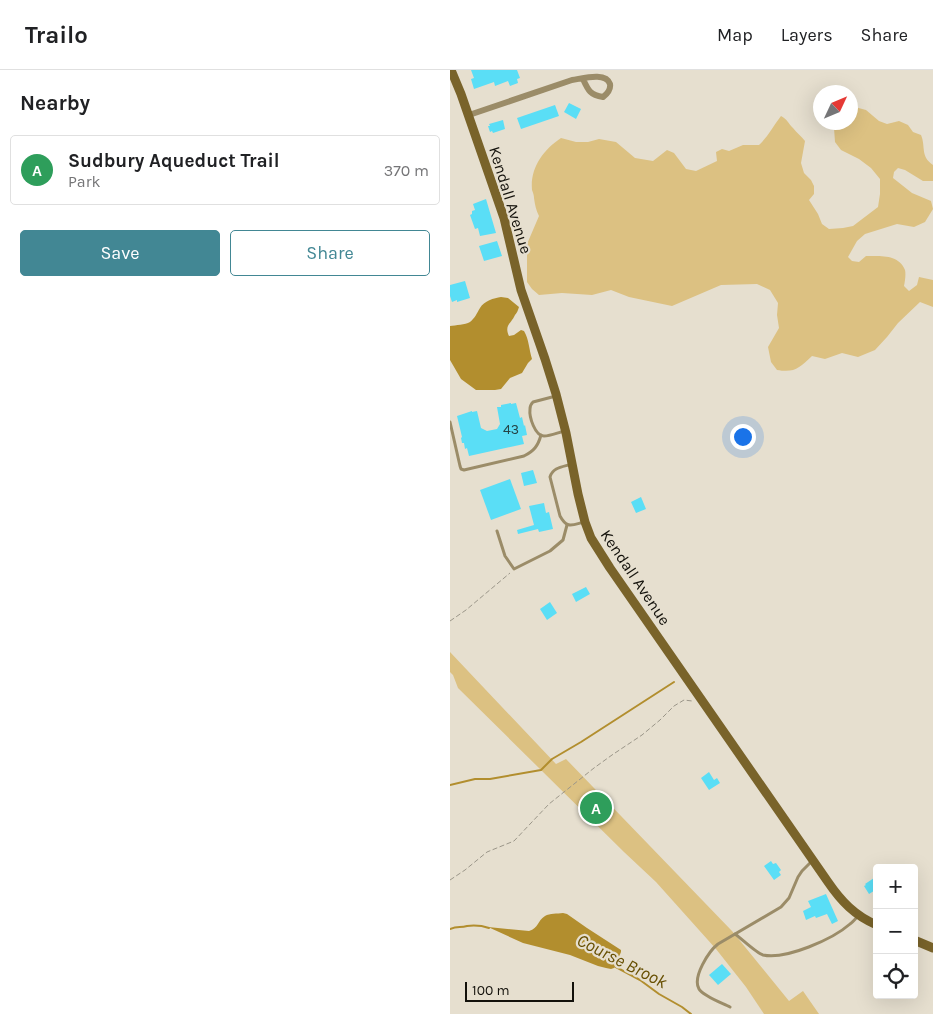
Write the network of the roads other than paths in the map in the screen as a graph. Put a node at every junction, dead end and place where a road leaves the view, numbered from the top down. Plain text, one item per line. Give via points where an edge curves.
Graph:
1 (451, 70) edge
2 (583, 79) dead end
3 (469, 116) junction
4 (557, 396) junction
5 (450, 422) edge
6 (565, 430) junction
7 (541, 435) junction
8 (572, 464) junction
9 (585, 522) junction
10 (567, 525) junction
11 (497, 531) dead end
12 (812, 861) junction
13 (859, 915) junction
14 (873, 922) edge
15 (735, 934) junction
16 (918, 942) edge
17 (933, 948) edge
18 (730, 1007) dead end

1 - 3 main road, Kendall Avenue
2 - 3 street
3 - 4 main road, Kendall Avenue via 504,218 522,290
4 - 6 main road, Kendall Avenue
4 - 7 lane via 533,402 531,406 535,430
5 - 7 lane via 460,466 464,470 532,453
6 - 7 lane
6 - 8 main road, Kendall Avenue
8 - 9 main road, Kendall Avenue
8 - 10 lane via 558,468 550,477 560,516
9 - 10 lane
9 - 12 main road, Kendall Avenue via 600,553
10 - 11 lane via 563,540 550,551 514,569 505,556
12 - 13 main road, Kendall Avenue via 838,896
12 - 15 lane via 802,871 781,907
13 - 14 main road, Kendall Avenue
13 - 15 lane via 821,942 792,953 762,955
15 - 18 lane via 713,948 697,982 700,991
16 - 17 main road

